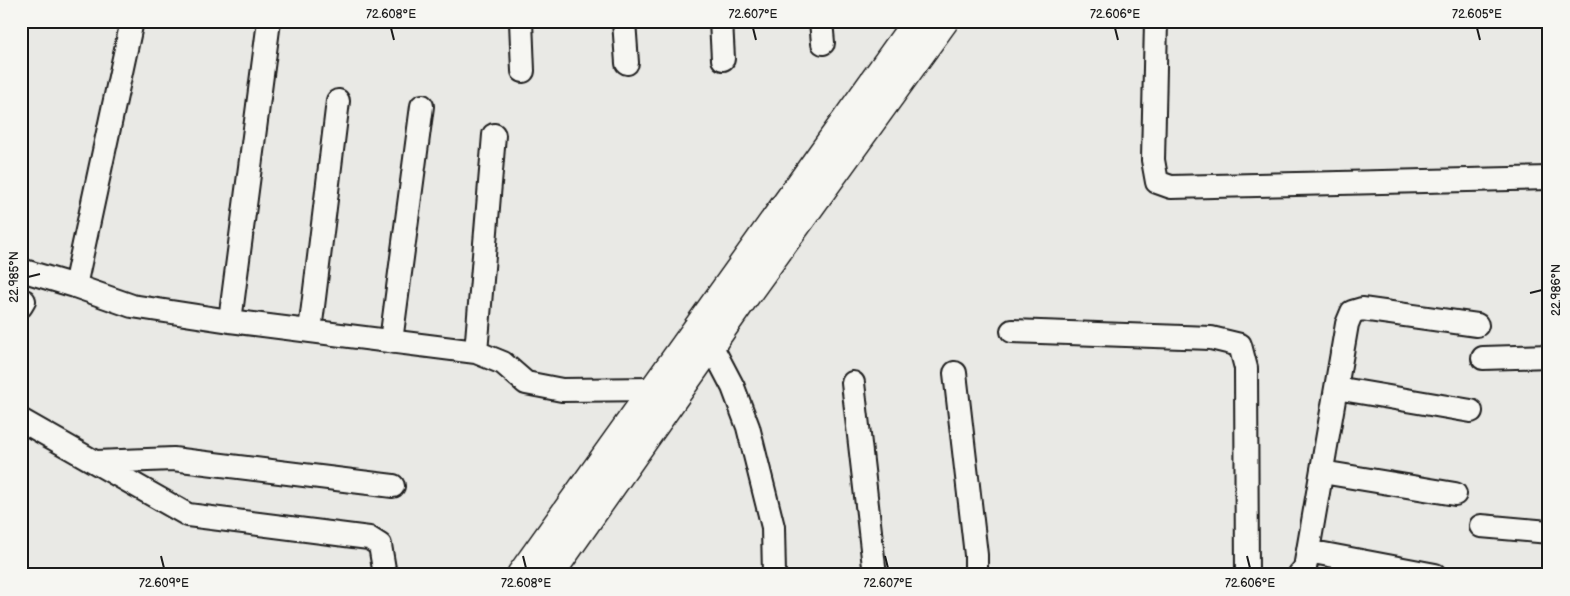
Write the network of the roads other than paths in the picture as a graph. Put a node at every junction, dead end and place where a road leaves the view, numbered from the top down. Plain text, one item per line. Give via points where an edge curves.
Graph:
1 (132, 21) edge
2 (269, 21) edge
3 (521, 21) edge
4 (624, 21) edge
5 (721, 21) edge
6 (917, 21) edge
7 (944, 21) edge
8 (1156, 21) edge
9 (723, 59) dead end
10 (627, 64) dead end
11 (523, 71) dead end
12 (338, 101) dead end
13 (422, 106) dead end
14 (494, 135) dead end
15 (1549, 178) edge
16 (21, 270) edge
17 (75, 286) junction
18 (230, 321) junction
19 (1476, 325) dead end
20 (310, 331) junction
21 (1012, 331) dead end
22 (391, 341) junction
23 (711, 345) junction
24 (476, 352) junction
25 (1549, 356) edge
26 (1483, 358) dead end
27 (955, 373) dead end
28 (853, 383) dead end
29 (1336, 388) junction
30 (654, 389) junction
31 (1471, 411) dead end
32 (21, 420) edge
33 (96, 462) junction
34 (1322, 472) junction
35 (393, 486) dead end
36 (1455, 494) dead end
37 (1481, 526) dead end
38 (1549, 532) edge
39 (1308, 551) junction
40 (385, 575) edge
41 (522, 575) edge
42 (548, 575) edge
43 (774, 575) edge
44 (875, 575) edge
45 (976, 575) edge
46 (1247, 575) edge
47 (1299, 575) edge
48 (1435, 575) edge

1 - 17 street
2 - 18 street
3 - 11 street
4 - 10 street
5 - 9 street
6 - 30 street
7 - 23 street
8 - 15 street via 1153,160 1157,182 1171,187
12 - 20 street
13 - 22 street
14 - 24 street
16 - 17 street
17 - 18 street via 132,306
18 - 20 street
19 - 29 street via 1362,309 1352,312
20 - 22 street
21 - 46 street via 1211,338 1240,345 1246,368
22 - 24 street
23 - 42 street
23 - 43 street via 733,387 748,427 773,527
24 - 30 street via 503,363 526,383 562,390
25 - 26 street
27 - 45 street
28 - 44 street
29 - 31 street
29 - 34 street
30 - 41 street
32 - 33 street
33 - 35 street via 173,460
33 - 40 street via 188,514 369,538 380,545
34 - 36 street
34 - 39 street
37 - 38 street
39 - 47 street via 1305,568
39 - 48 street

